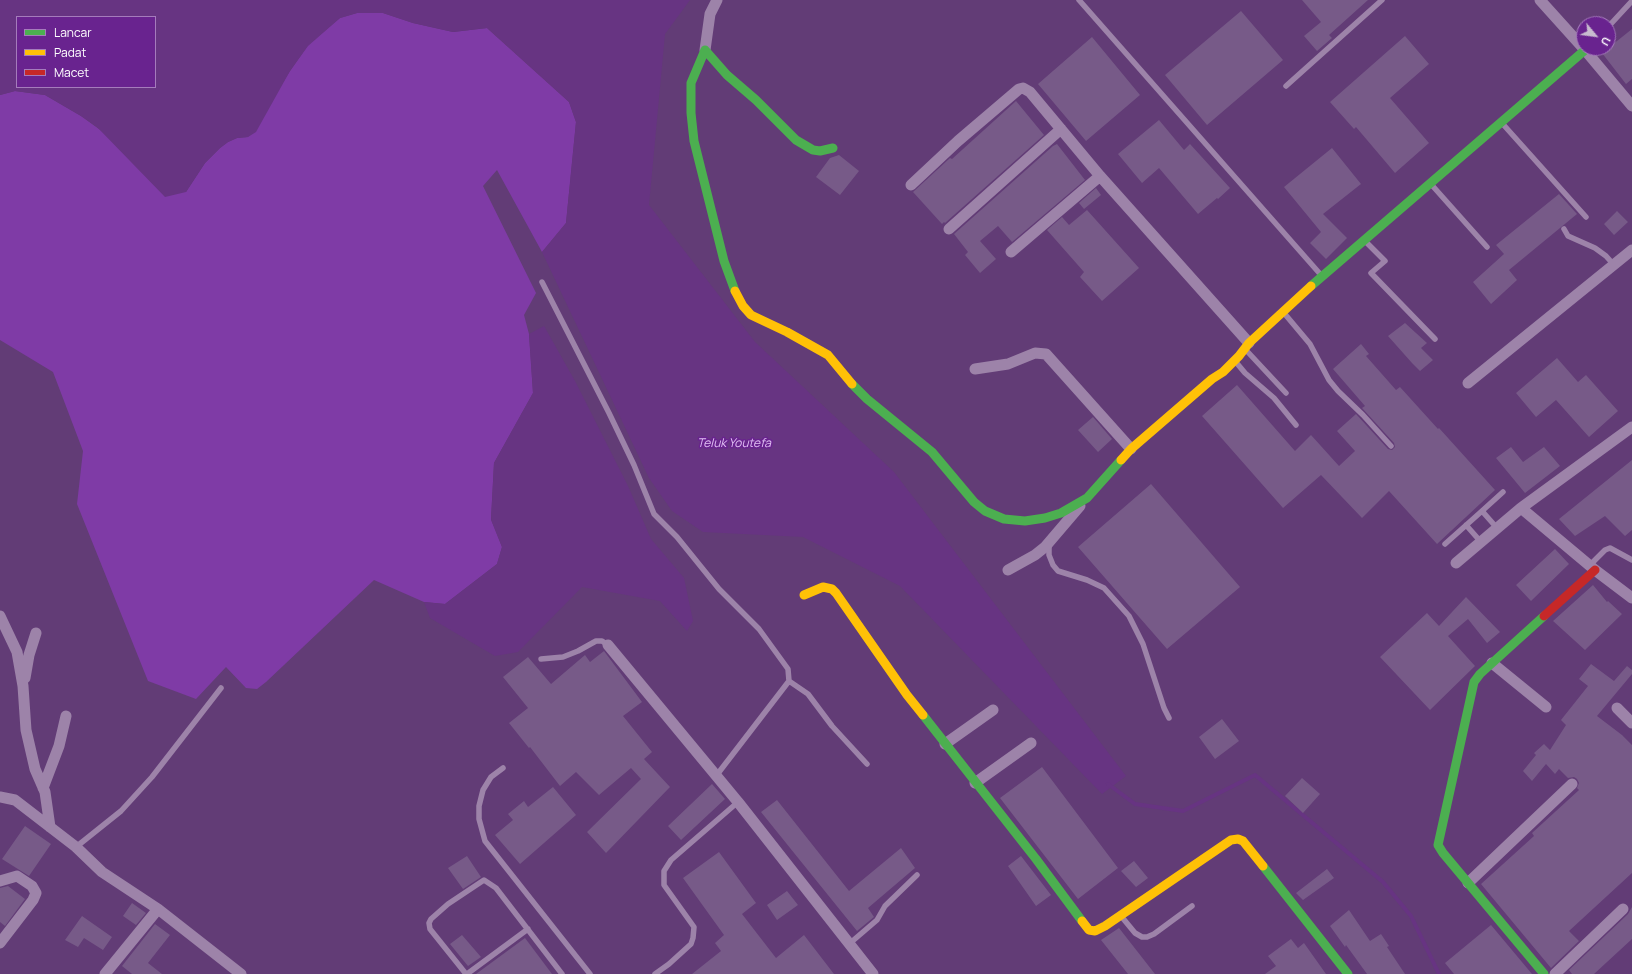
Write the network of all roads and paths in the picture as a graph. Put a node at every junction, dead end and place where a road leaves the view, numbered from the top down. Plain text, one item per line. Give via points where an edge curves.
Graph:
1 (717, 0) edge
2 (1079, 0) edge
3 (1382, 0) edge
4 (1540, 0) edge
5 (1632, 1) edge
6 (1616, 18) edge
7 (1576, 38) edge
8 (705, 50) junction
9 (1578, 56) edge
10 (1592, 56) edge
11 (1286, 86) dead end
12 (1632, 106) edge
13 (1501, 122) junction
14 (1061, 129) junction
15 (833, 148) dead end
16 (1100, 176) junction
17 (1430, 183) junction
18 (911, 185) dead end
19 (1586, 217) dead end
20 (949, 229) dead end
21 (1564, 229) dead end
22 (1364, 239) junction
23 (1487, 246) dead end
24 (1632, 250) edge
25 (1010, 252) dead end
26 (1614, 265) junction
27 (1321, 276) junction
28 (542, 282) dead end
29 (1283, 311) junction
30 (1435, 339) dead end
31 (1247, 346) junction
32 (1235, 361) junction
33 (975, 369) dead end
34 (1468, 383) dead end
35 (1286, 393) dead end
36 (1296, 425) dead end
37 (1632, 427) edge
38 (1391, 446) dead end
39 (1131, 449) junction
40 (1503, 492) dead end
41 (1087, 498) junction
42 (1521, 508) junction
43 (1482, 511) junction
44 (1466, 525) junction
45 (1498, 528) junction
46 (1049, 542) junction
47 (1481, 542) junction
48 (1445, 544) dead end
49 (1632, 560) edge
50 (1456, 563) dead end
51 (1592, 568) junction
52 (1008, 570) dead end
53 (804, 595) dead end
54 (1632, 598) edge
55 (0, 616) edge
56 (36, 633) dead end
57 (608, 645) joint
58 (541, 659) dead end
59 (1492, 663) junction
60 (789, 681) junction
61 (23, 686) junction
62 (221, 688) dead end
63 (1546, 707) dead end
64 (1617, 708) dead end
65 (993, 710) dead end
66 (66, 716) dead end
67 (1170, 718) dead end
68 (1632, 723) edge
69 (1031, 743) dead end
70 (944, 744) junction
71 (867, 764) dead end
72 (503, 768) dead end
73 (716, 776) junction
74 (975, 783) junction
75 (1572, 784) dead end
76 (43, 788) junction
77 (0, 797) edge
78 (738, 802) junction
79 (50, 827) junction
80 (76, 847) junction
81 (916, 875) dead end
82 (0, 881) edge
83 (1468, 883) junction
84 (1192, 906) dead end
85 (158, 909) junction
86 (1623, 909) dead end
87 (1120, 916) junction
88 (528, 929) junction
89 (0, 943) edge
90 (849, 944) junction
91 (105, 974) edge
92 (241, 974) edge
93 (466, 974) edge
94 (562, 974) edge
95 (590, 974) edge
96 (654, 974) edge
97 (873, 974) edge
98 (1348, 974) edge
99 (1544, 974) edge
100 (1555, 974) edge

1 - 8 street via 710,14
2 - 27 lane
3 - 11 lane
4 - 7 street
5 - 6 lane
8 - 15 street via 727,75 796,140 813,150
8 - 41 street via 691,83 694,141 724,261 736,294 750,315 819,349 828,356 867,399 932,452 974,502 985,511 1004,519 1025,521 1061,513
9 - 13 street
10 - 12 street
13 - 17 street
13 - 19 lane
14 - 16 street
14 - 18 street via 1030,92 1023,88 1019,89
14 - 20 street
16 - 25 street
16 - 31 street
17 - 22 street
17 - 23 lane
21 - 26 lane via 1568,236 1595,248
22 - 27 street
22 - 30 lane via 1385,261 1371,273
24 - 26 street
26 - 34 street
27 - 29 street
28 - 60 lane via 609,413 654,514 677,537 719,589 759,629 785,662
29 - 31 street
29 - 38 lane via 1310,344 1329,380
31 - 32 street
31 - 35 lane
32 - 36 lane via 1274,398
32 - 39 street
33 - 39 street via 1008,364 1035,353 1046,354
37 - 42 street
39 - 41 street
40 - 43 lane
41 - 46 street
42 - 45 street
42 - 51 street
43 - 44 lane
43 - 45 lane
44 - 47 lane
44 - 48 lane
45 - 47 street
46 - 52 street via 1035,555
46 - 67 lane via 1049,555 1058,571 1104,588 1129,616 1143,644 1164,708
47 - 50 street
49 - 51 lane via 1610,548 1605,550
51 - 54 street
51 - 59 street
53 - 70 street via 823,587 836,593
55 - 61 street via 17,652
56 - 61 street
57 - 58 lane via 596,641 563,657
57 - 73 street
59 - 63 street
59 - 83 street via 1474,682 1438,837 1438,845
60 - 71 lane via 808,694 832,726
60 - 73 lane
61 - 76 street via 26,730
62 - 80 lane via 152,777 121,811
64 - 68 street
65 - 70 street
66 - 76 street via 59,746
69 - 74 street
70 - 74 street
72 - 95 lane via 491,777 483,790 479,806 479,819 485,841
73 - 78 street
74 - 87 street via 1036,859 1088,930 1095,931
75 - 83 street
76 - 79 street
77 - 79 street via 15,800
78 - 90 street
78 - 96 lane via 670,860 664,871 664,885 694,927 693,938 669,964
79 - 80 street
80 - 85 street via 102,872
81 - 90 lane via 885,906 877,920
82 - 89 street via 17,876 32,886 36,893
83 - 99 street
84 - 87 lane via 1147,937 1135,933
85 - 91 street
85 - 92 street
86 - 100 street
87 - 98 street via 1231,840 1238,839 1243,841
88 - 93 lane
88 - 93 lane via 496,888 484,880 448,904 431,919 430,929
88 - 94 lane
90 - 97 street

